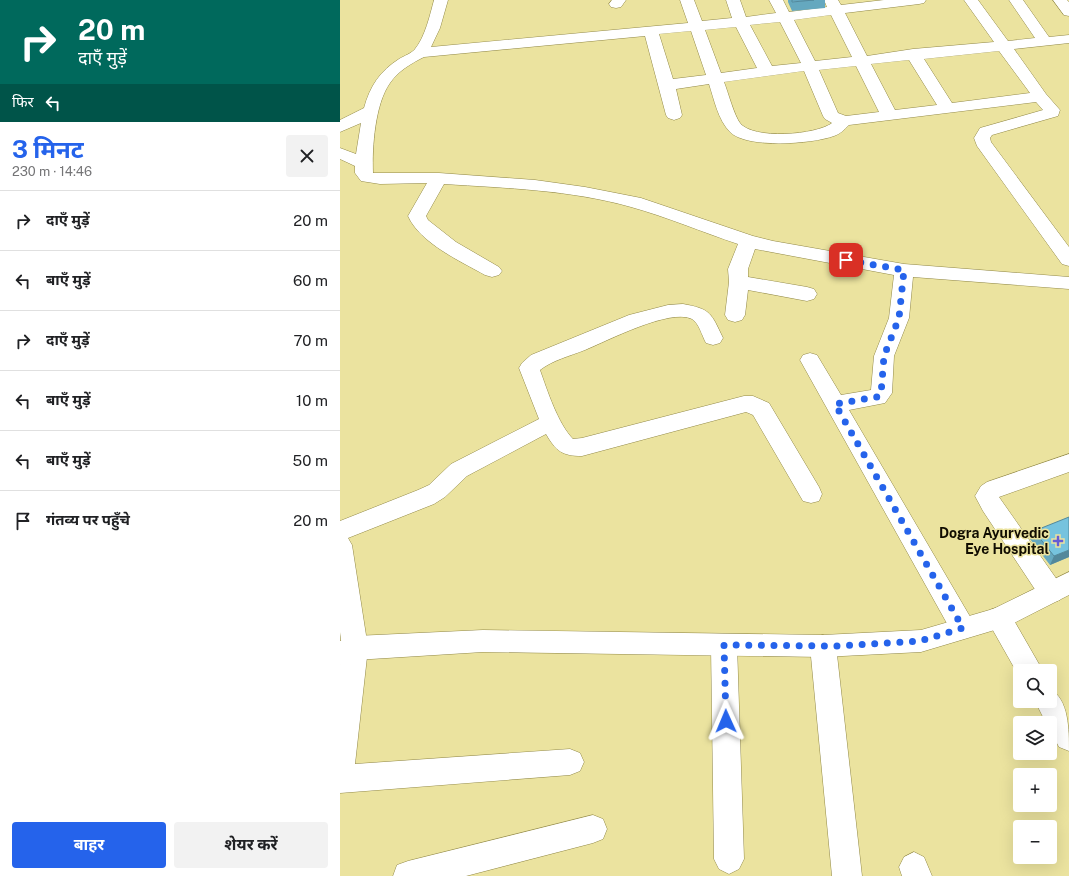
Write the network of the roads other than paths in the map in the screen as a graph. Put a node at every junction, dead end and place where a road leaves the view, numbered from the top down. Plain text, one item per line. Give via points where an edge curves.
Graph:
1 (441, 0) edge
2 (687, 0) edge
3 (732, 0) edge
4 (776, 0) edge
5 (919, 0) edge
6 (971, 0) edge
7 (1016, 0) edge
8 (1060, 0) edge
9 (881, 2) edge
10 (833, 5) edge
11 (1069, 12) edge
12 (784, 16) junction
13 (741, 22) junction
14 (695, 26) junction
15 (651, 31) junction
16 (1069, 39) edge
17 (1045, 42) junction
18 (1004, 46) junction
19 (421, 53) junction
20 (913, 54) junction
21 (861, 60) junction
22 (810, 66) junction
23 (767, 72) junction
24 (716, 78) junction
25 (667, 85) junction
26 (1040, 97) junction
27 (947, 108) junction
28 (372, 110) junction
29 (674, 115) dead end
30 (889, 115) junction
31 (844, 122) junction
32 (340, 127) edge
33 (340, 154) edge
34 (363, 163) junction
35 (440, 178) junction
36 (1069, 231) edge
37 (1050, 236) junction
38 (748, 241) junction
39 (1069, 260) edge
40 (904, 270) junction
41 (492, 271) dead end
42 (739, 282) junction
43 (1069, 283) edge
44 (807, 294) dead end
45 (735, 315) dead end
46 (713, 338) dead end
47 (810, 360) dead end
48 (835, 404) junction
49 (551, 422) junction
50 (1069, 463) edge
51 (810, 494) dead end
52 (340, 531) edge
53 (340, 545) edge
54 (1060, 587) edge
55 (999, 618) junction
56 (963, 628) junction
57 (724, 645) junction
58 (823, 646) junction
59 (348, 650) edge
60 (1026, 664) edge
61 (1052, 708) edge
62 (1069, 738) edge
63 (570, 762) dead end
64 (340, 774) edge
65 (340, 779) edge
66 (593, 829) dead end
67 (729, 859) dead end
68 (408, 876) edge
69 (847, 876) edge

1 - 19 street via 433,28
2 - 14 street
3 - 13 street
4 - 12 street
5 - 9 street
6 - 18 street
7 - 17 street
8 - 11 street
9 - 10 street
10 - 12 street
10 - 21 street
12 - 13 street
12 - 22 street
13 - 14 street
13 - 23 street
14 - 15 street
14 - 24 street
15 - 19 street
15 - 25 street
16 - 17 street
17 - 18 street
18 - 20 street
18 - 26 street
19 - 28 street via 381,82
20 - 21 street
20 - 27 street
21 - 22 street
21 - 30 street
22 - 23 street
22 - 31 street via 831,116
23 - 24 street
24 - 25 street
24 - 31 street via 731,123 736,130 745,134 758,137 810,136 827,133
25 - 29 street
26 - 27 street
26 - 37 street via 1052,113 986,132 982,138
27 - 30 street
28 - 32 street
28 - 34 street
30 - 31 street
33 - 34 street
34 - 35 street via 364,173 372,178
35 - 38 street via 535,185 599,194 635,202
35 - 41 street via 417,216 419,222 437,237
36 - 37 street
37 - 39 street
38 - 40 street
38 - 42 street via 738,269
40 - 43 street
40 - 48 street via 899,318 884,356 881,394 877,397
42 - 44 street
42 - 45 street
46 - 49 street via 700,315 672,312 637,320 538,361 529,368
47 - 48 street
48 - 56 street
49 - 51 street via 562,442 572,448 751,403 761,409
49 - 52 street via 460,470 438,491
50 - 54 street via 995,488 988,496 991,504
53 - 59 street
54 - 55 street
55 - 56 street
55 - 60 street
56 - 58 street via 920,641
57 - 58 street
57 - 59 street via 483,641
57 - 67 street
58 - 69 street
59 - 64 street
61 - 62 street
63 - 65 street
66 - 68 street

